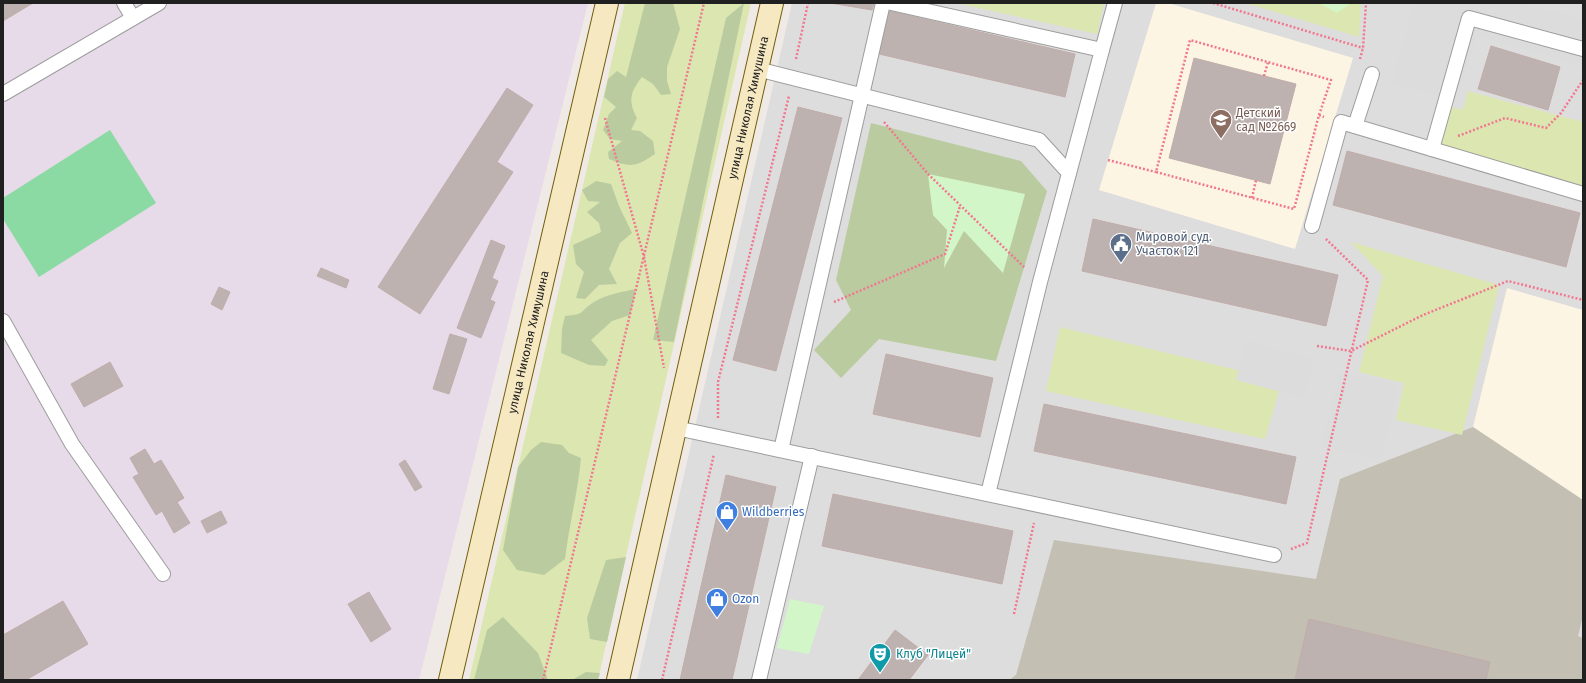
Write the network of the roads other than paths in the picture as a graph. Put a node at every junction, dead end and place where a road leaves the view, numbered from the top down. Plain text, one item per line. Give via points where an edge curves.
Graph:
1 (124, 3) edge
2 (159, 3) edge
3 (607, 3) edge
4 (772, 3) edge
5 (883, 3) edge
6 (891, 3) edge
7 (1115, 3) edge
8 (133, 18) junction
9 (1583, 49) edge
10 (1102, 50) junction
11 (757, 70) junction
12 (1372, 74) dead end
13 (3, 94) edge
14 (862, 95) junction
15 (1355, 126) junction
16 (1433, 148) junction
17 (1069, 173) junction
18 (1583, 194) edge
19 (1312, 226) road end
20 (3, 321) edge
21 (676, 428) junction
22 (781, 450) junction
23 (812, 456) junction
24 (988, 494) junction
25 (1274, 555) road end
26 (163, 574) dead end
27 (450, 680) edge
28 (618, 680) edge
29 (759, 680) edge

1 - 8 lane
2 - 8 lane
3 - 27 street, улица Николая Химушина
4 - 11 street, улица Николая Химушина
5 - 14 lane
6 - 10 lane
7 - 10 lane
8 - 13 lane
9 - 16 lane via 1468,18
10 - 17 lane
11 - 14 lane
11 - 21 street, улица Николая Химушина
12 - 15 lane
14 - 17 lane via 1039,140
14 - 22 lane
15 - 16 lane
15 - 19 lane via 1341,122
16 - 18 lane
17 - 24 lane
20 - 26 lane via 72,444
21 - 22 lane
21 - 28 street, улица Николая Химушина
22 - 23 lane
23 - 24 lane
23 - 29 lane
24 - 25 lane

